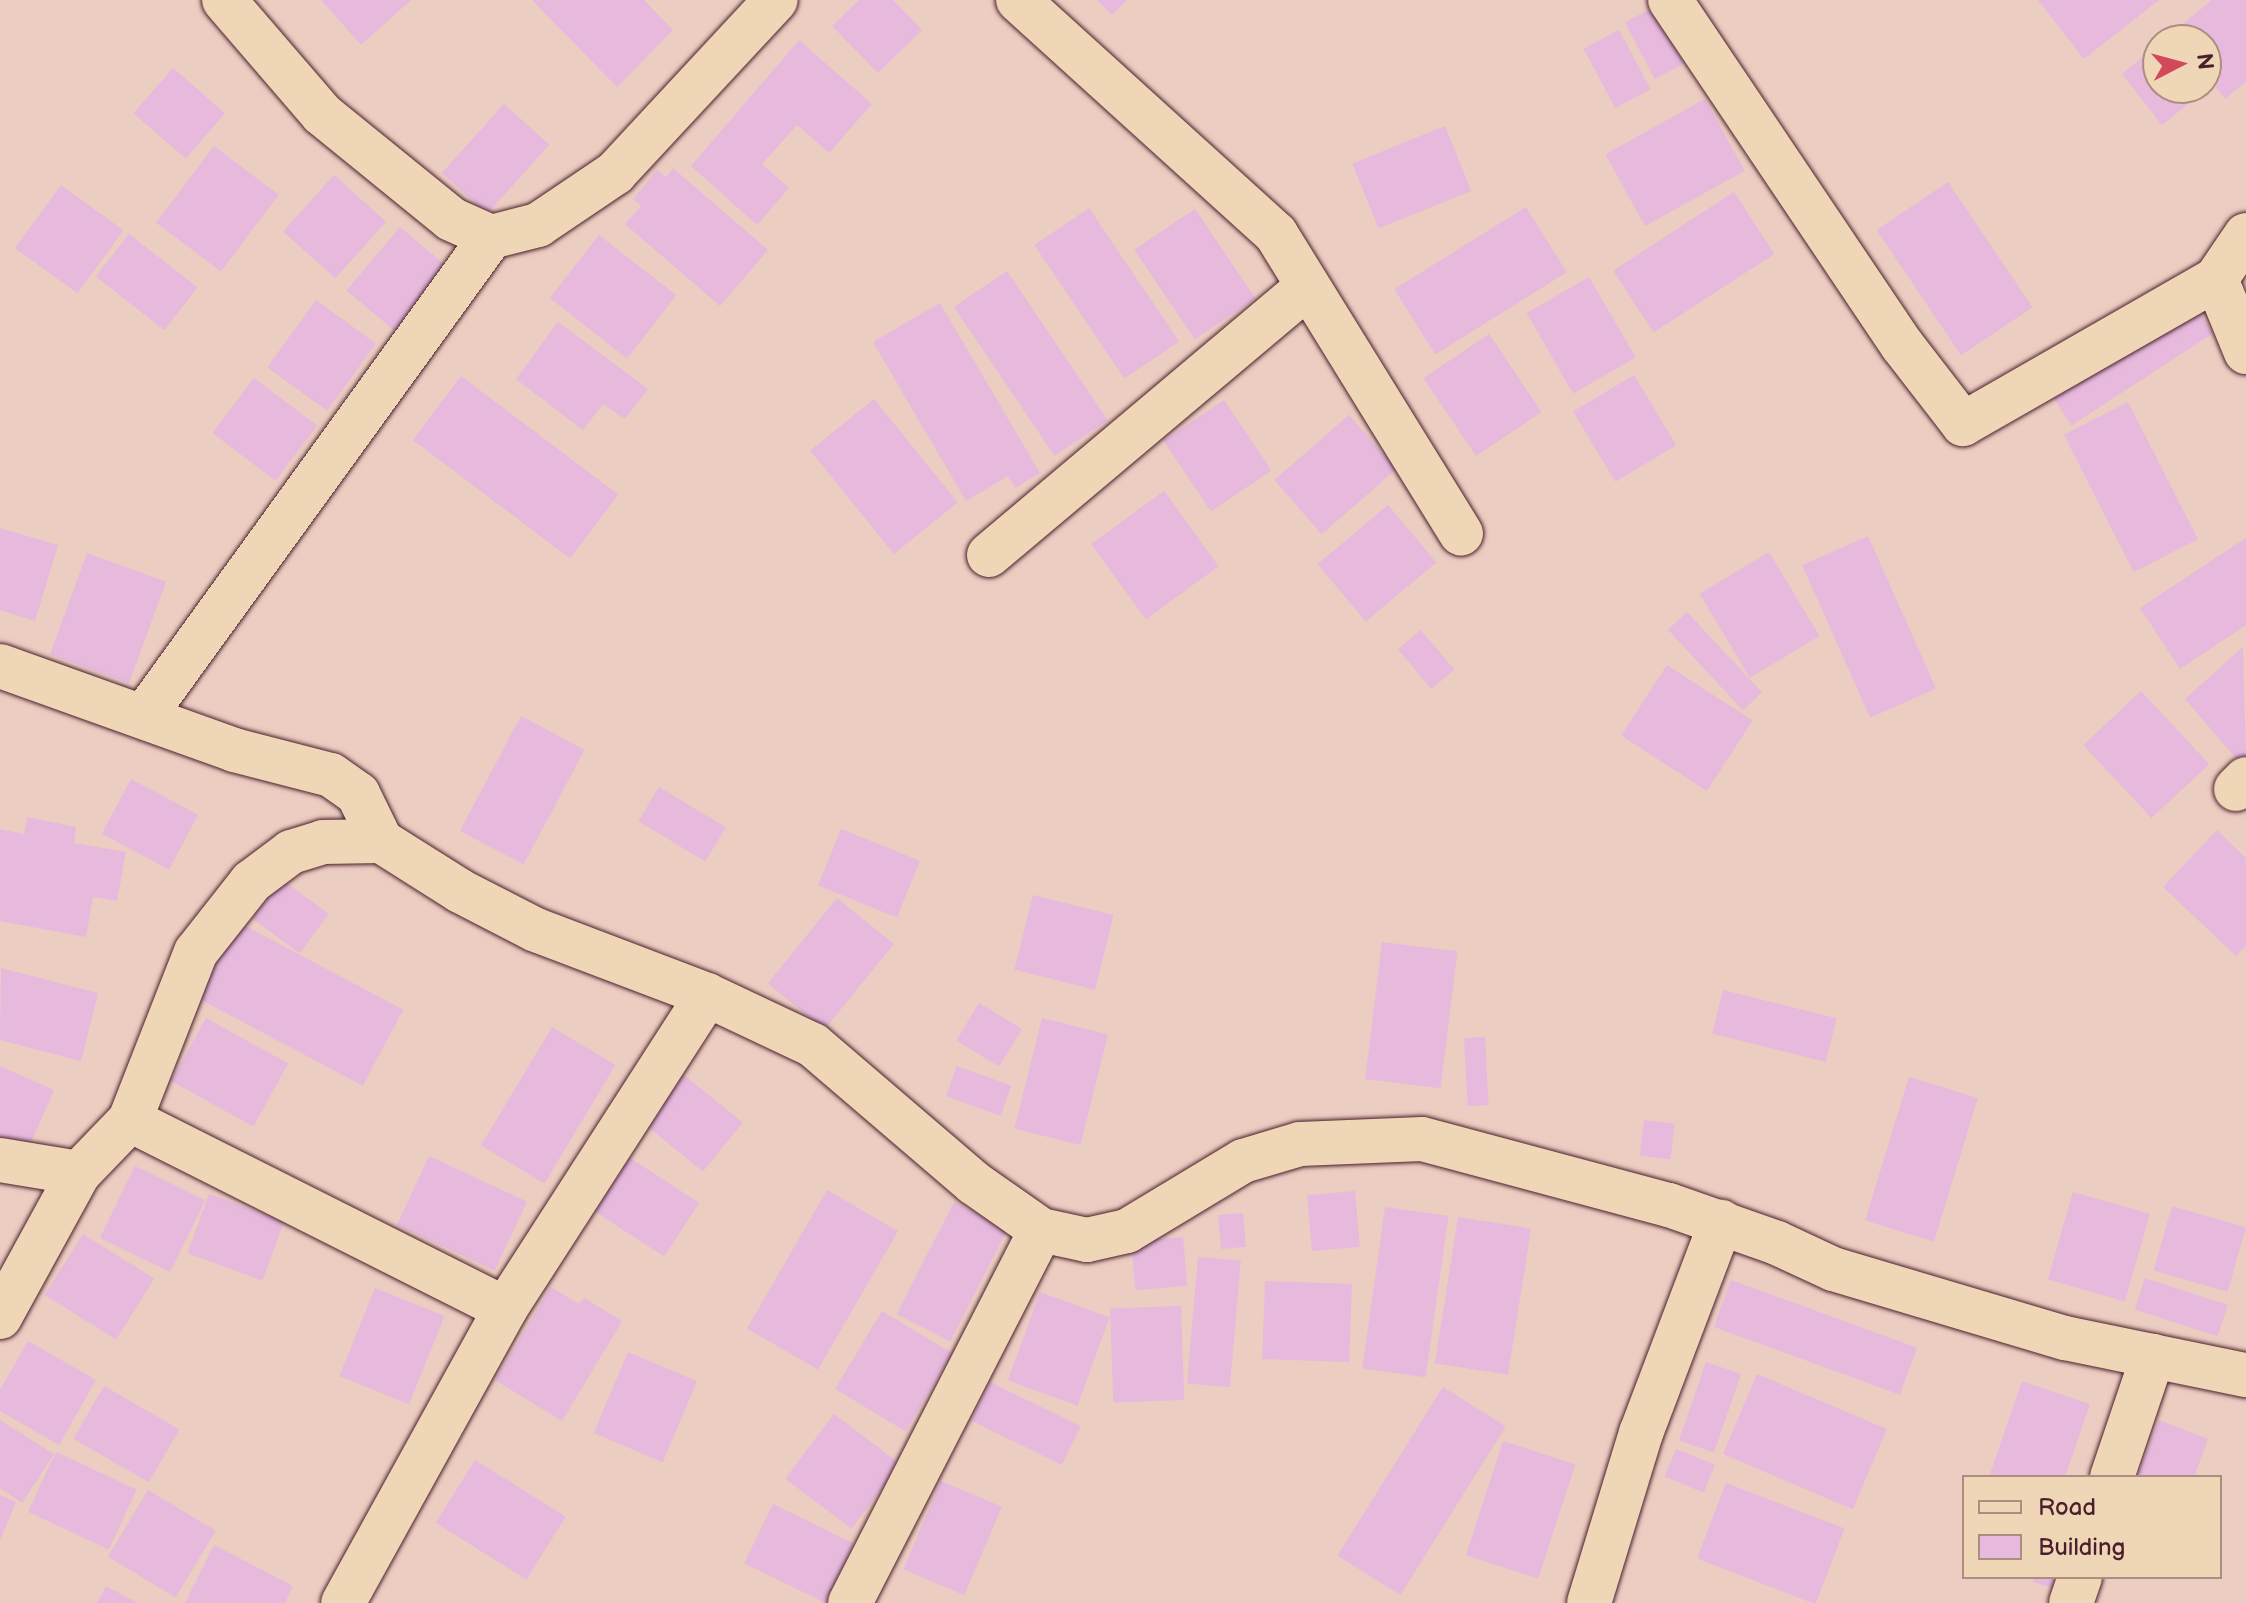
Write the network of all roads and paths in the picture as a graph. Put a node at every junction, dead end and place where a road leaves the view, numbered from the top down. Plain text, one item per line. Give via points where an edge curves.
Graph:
1 (224, 0) edge
2 (776, 0) edge
3 (1018, 0) edge
4 (1670, 0) edge
5 (2246, 235) edge
6 (491, 237) junction
7 (2216, 279) junction
8 (1308, 286) junction
9 (2246, 352) edge
10 (1461, 533) dead end
11 (989, 555) dead end
12 (0, 666) edge
13 (144, 716) junction
14 (381, 841) junction
15 (707, 995) junction
16 (130, 1120) junction
17 (0, 1160) edge
18 (79, 1173) junction
19 (1721, 1222) junction
20 (1041, 1230) junction
21 (505, 1309) junction
22 (0, 1317) edge
23 (2153, 1356) junction
24 (2246, 1375) edge
25 (2113, 1475) edge
26 (2079, 1579) edge
27 (343, 1603) edge
28 (850, 1603) edge
29 (1589, 1603) edge
30 (2071, 1603) edge

1 - 6 street via 322,114 451,219
2 - 6 street via 615,173 538,225
3 - 8 street via 1245,201 1276,234
4 - 7 street via 1902,345 1963,424
5 - 7 street
6 - 13 street
7 - 9 street
8 - 10 street
8 - 11 street
12 - 13 street
13 - 14 street via 234,750 331,775 358,794
14 - 15 street via 460,891 536,930
14 - 16 street via 323,842 301,848 251,882 196,952
15 - 20 street via 813,1045 974,1183
15 - 21 street
16 - 18 street
16 - 21 street
17 - 18 street
18 - 22 street
19 - 20 street via 1497,1156 1422,1139 1376,1139 1300,1144 1243,1161 1127,1231 1087,1240
19 - 23 street via 1905,1292 2065,1338
19 - 29 street via 1641,1433
20 - 28 street
21 - 27 street
23 - 24 street
23 - 25 street
26 - 30 street

